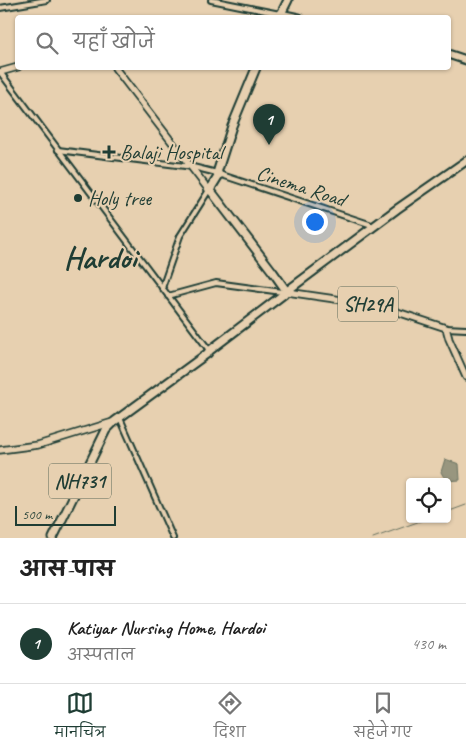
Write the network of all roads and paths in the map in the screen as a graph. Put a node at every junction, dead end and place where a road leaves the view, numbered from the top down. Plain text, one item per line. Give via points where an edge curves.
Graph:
1 (46, 0) edge
2 (211, 0) edge
3 (288, 0) edge
4 (0, 8) edge
5 (276, 15) edge
6 (280, 15) edge
7 (451, 55) edge
8 (466, 60) edge
9 (15, 69) edge
10 (117, 70) edge
11 (255, 70) edge
12 (0, 72) edge
13 (58, 150) junction
14 (466, 161) edge
15 (193, 167) junction
16 (218, 174) junction
17 (210, 189) junction
18 (373, 227) junction
19 (162, 287) junction
20 (285, 292) junction
21 (168, 296) junction
22 (446, 328) junction
23 (466, 329) edge
24 (209, 351) junction
25 (466, 377) edge
26 (115, 422) junction
27 (0, 450) edge
28 (54, 538) edge
29 (173, 538) edge

1 - 4 street
2 - 5 street
3 - 6 highway
7 - 8 highway
9 - 12 main road
10 - 15 main road
11 - 16 highway via 221,158
12 - 13 street
13 - 15 street, Cinema Road
13 - 19 street
14 - 18 highway
15 - 16 street, Cinema Road
15 - 17 main road
16 - 17 highway
16 - 18 street, Cinema Road
17 - 19 street via 180,236
17 - 20 highway
18 - 20 highway
19 - 21 street
20 - 21 street via 216,283
20 - 22 main road, SH29A via 373,305
20 - 24 highway, NH731
21 - 24 street
22 - 23 street
22 - 25 main road
24 - 26 highway, NH731
26 - 27 main road via 38,445
26 - 28 highway, NH731 via 99,441
26 - 29 street

